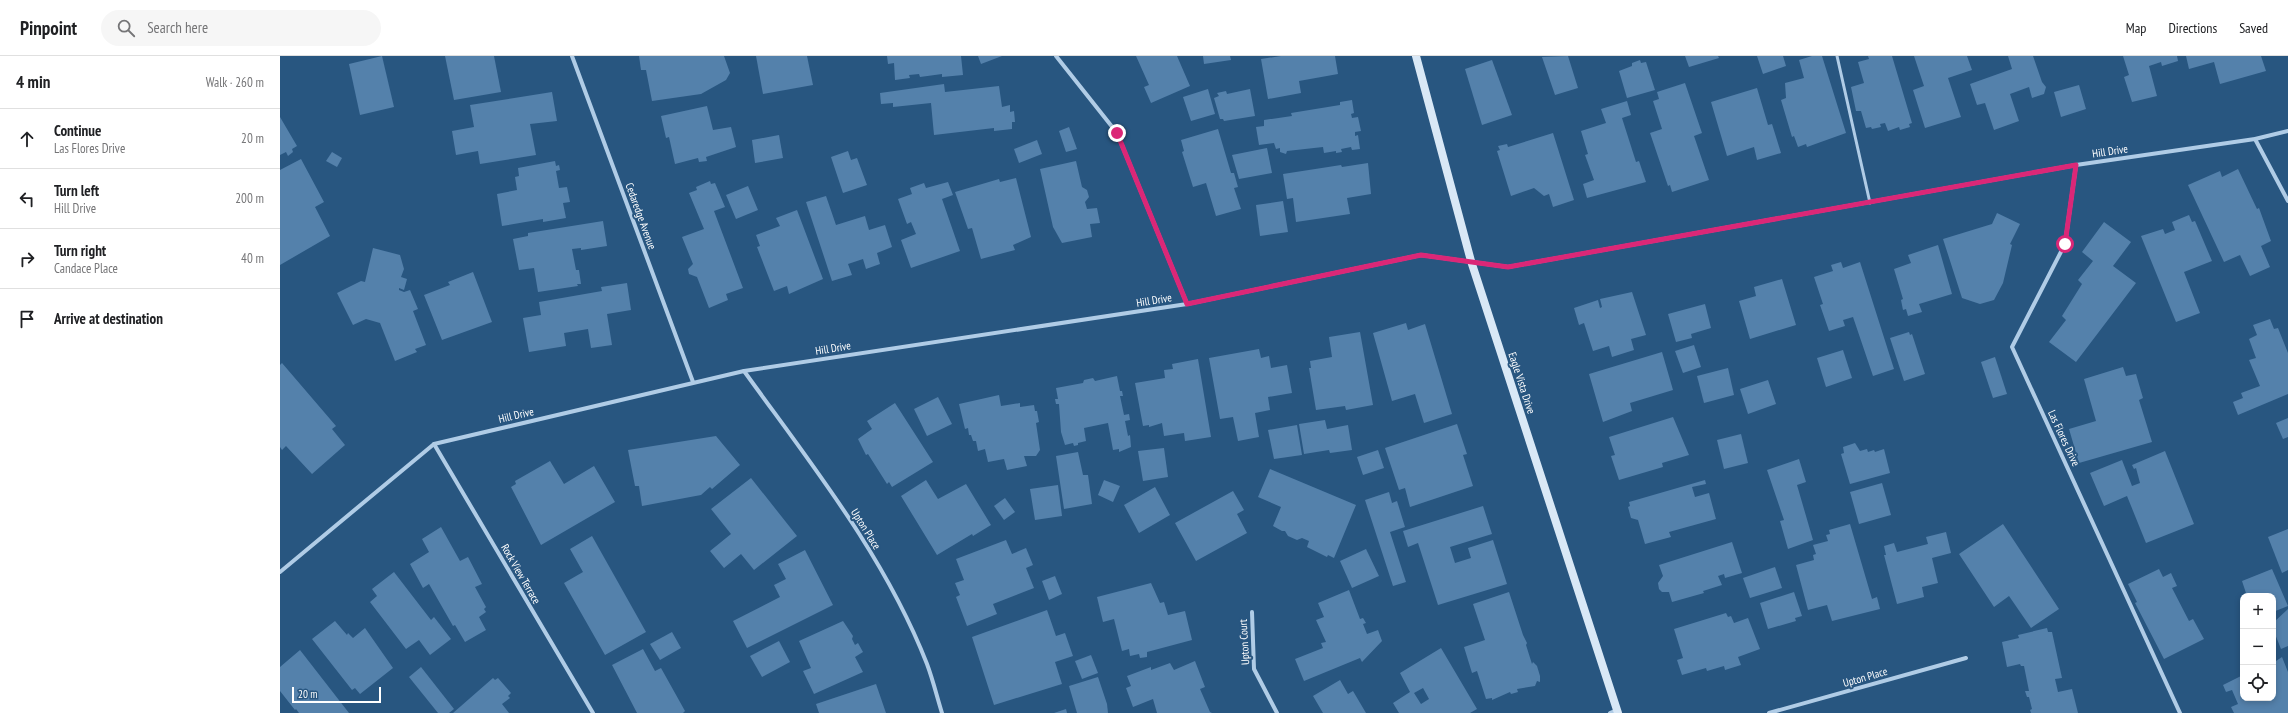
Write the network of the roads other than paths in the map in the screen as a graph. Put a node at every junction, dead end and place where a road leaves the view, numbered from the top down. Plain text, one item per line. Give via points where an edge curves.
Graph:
1 (572, 56) edge
2 (1056, 56) edge
3 (1416, 56) edge
4 (1837, 56) edge
5 (2288, 131) edge
6 (2255, 139) junction
7 (2076, 165) junction
8 (2288, 201) edge
9 (1870, 203) junction
10 (1470, 261) junction
11 (1187, 304) junction
12 (744, 371) junction
13 (694, 382) junction
14 (434, 444) junction
15 (280, 572) edge
16 (1252, 612) dead end
17 (1966, 658) dead end
18 (1615, 712) edge
19 (593, 713) edge
20 (942, 713) edge
21 (1277, 713) edge
22 (1769, 713) edge
23 (2180, 713) edge

1 - 13 street, Cedaredge Avenue
2 - 11 street via 1117,133
3 - 10 street, Eagle Vista Drive
4 - 9 lane
5 - 6 street, Hill Drive
6 - 7 street, Hill Drive
6 - 8 street
7 - 9 street, Hill Drive
7 - 23 street, Las Flores Drive via 2065,244 2012,347
9 - 10 street, Hill Drive via 1508,267
10 - 11 street, Hill Drive via 1421,255
10 - 18 street, Eagle Vista Drive
11 - 12 street, Hill Drive
12 - 13 street, Hill Drive
12 - 20 street, Upton Place via 857,530 897,598 927,664
13 - 14 street, Hill Drive
14 - 15 street, Hill Drive
14 - 19 street, Rock View Terrace
16 - 21 street, Upton Court via 1254,669
17 - 22 street, Upton Place

